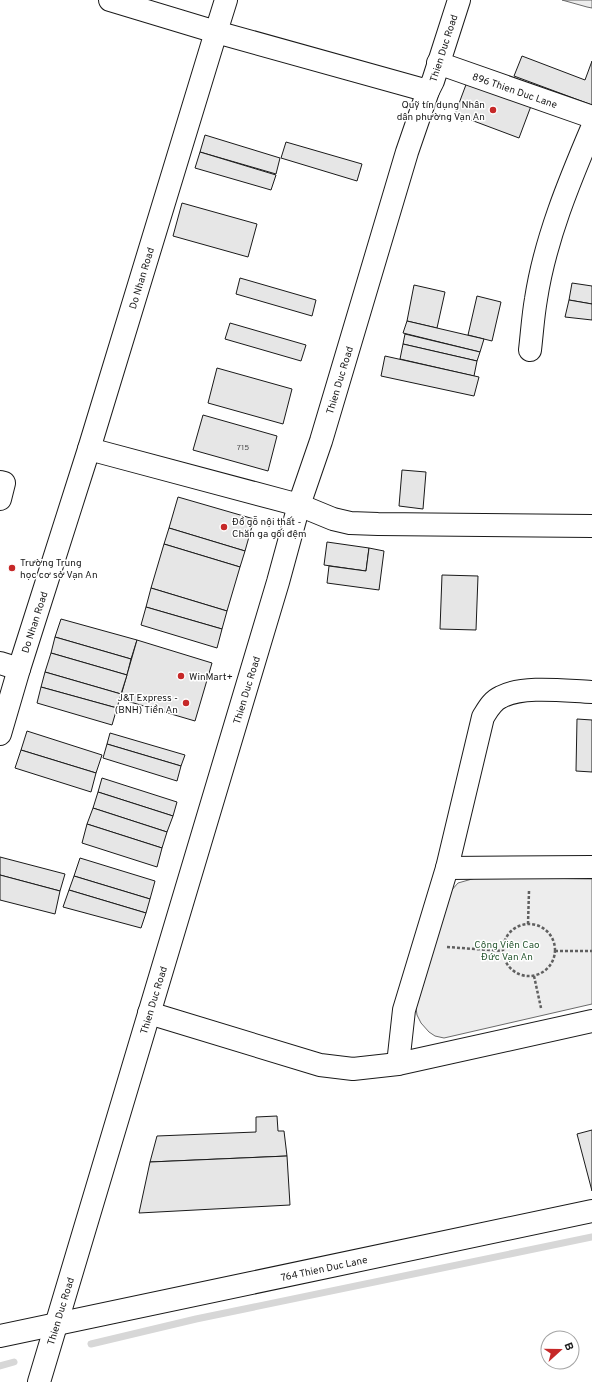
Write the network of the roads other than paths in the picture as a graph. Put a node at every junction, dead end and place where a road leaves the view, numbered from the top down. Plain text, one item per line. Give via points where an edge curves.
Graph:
1 (110, 0) edge
2 (226, 0) edge
3 (459, 0) edge
4 (216, 32) junction
5 (438, 63) junction
6 (428, 91) junction
7 (592, 116) edge
8 (592, 128) edge
9 (530, 350) dead end
10 (89, 449) junction
11 (0, 482) edge
12 (0, 499) edge
13 (299, 505) junction
14 (592, 526) edge
15 (9, 666) edge
16 (592, 692) edge
17 (0, 734) edge
18 (592, 867) edge
19 (447, 868) junction
20 (150, 1013) junction
21 (592, 1021) edge
22 (398, 1064) junction
23 (592, 1211) edge
24 (56, 1325) junction
25 (0, 1336) edge
26 (38, 1382) edge

1 - 4 street
2 - 4 street, Do Nhan Road
3 - 5 street, Thien Duc Road
4 - 6 street
4 - 10 street, Do Nhan Road
5 - 6 street, Thien Duc Road
5 - 7 street, 896 Thien Duc Lane
6 - 13 street, Thien Duc Road
8 - 9 street via 568,184 548,248 536,298
10 - 13 street
10 - 15 street, Do Nhan Road
11 - 12 street via 4,483
13 - 14 street via 350,523
13 - 20 street, Thien Duc Road
15 - 17 street, Do Nhan Road
16 - 19 street via 517,691 500,697 489,706 483,717
18 - 19 street
19 - 22 street via 404,1010
20 - 22 street via 320,1065 353,1069
20 - 24 street, Thien Duc Road
21 - 22 street
23 - 24 street, 764 Thien Duc Lane
24 - 25 street, 764 Thien Duc Lane
24 - 26 street, Thien Duc Road

